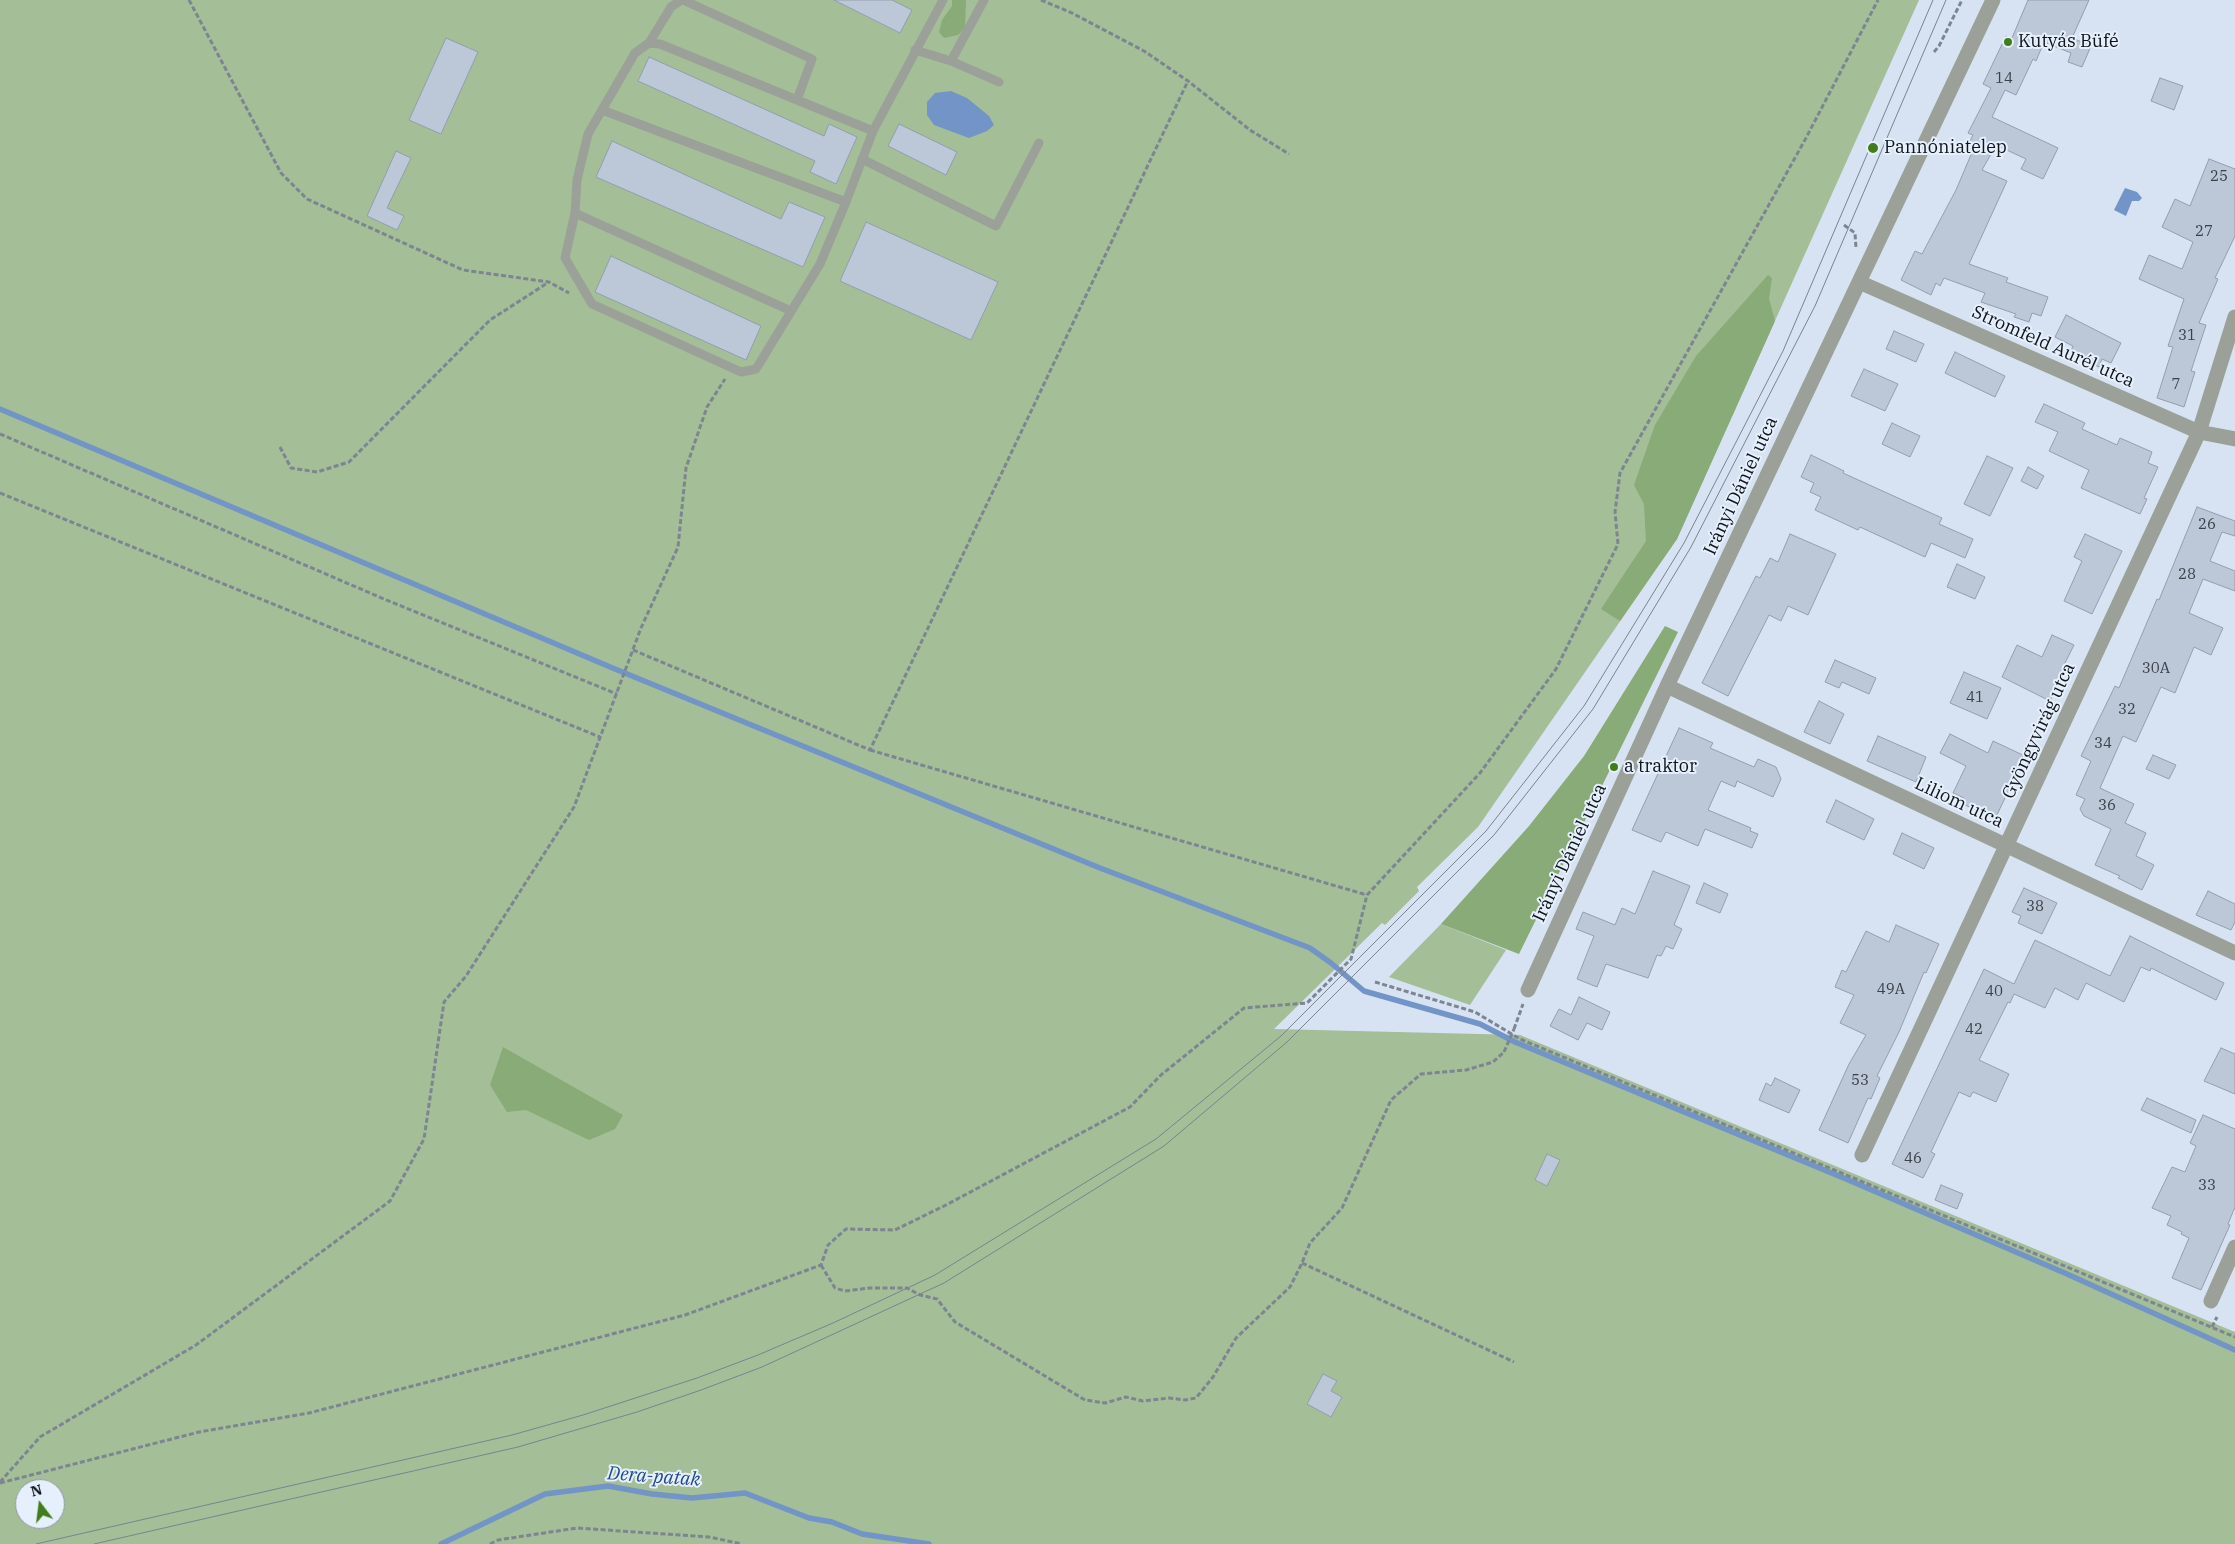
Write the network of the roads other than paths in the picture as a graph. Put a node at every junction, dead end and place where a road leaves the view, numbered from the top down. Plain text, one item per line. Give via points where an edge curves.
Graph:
1 (682, 0) edge
2 (943, 0) edge
3 (984, 0) edge
4 (1993, 0) edge
5 (649, 43) junction
6 (915, 50) junction
7 (951, 61) junction
8 (1000, 82) dead end
9 (797, 100) junction
10 (602, 110) junction
11 (872, 131) junction
12 (1039, 142) dead end
13 (862, 159) junction
14 (846, 202) junction
15 (575, 213) junction
16 (1859, 282) junction
17 (791, 311) junction
18 (2235, 317) edge
19 (2199, 432) junction
20 (2235, 439) edge
21 (1667, 686) junction
22 (2006, 847) junction
23 (2235, 953) edge
24 (1528, 990) road end
25 (1862, 1155) dead end
26 (2235, 1247) edge
27 (2215, 1307) road end

1 - 5 lane via 671,7
1 - 9 lane via 812,59
2 - 6 lane
3 - 7 lane
4 - 16 street, Irányi Dániel utca
5 - 9 lane via 660,44
5 - 10 lane via 635,53
6 - 7 lane
6 - 11 lane
7 - 8 lane
9 - 11 lane
10 - 14 lane
10 - 15 lane via 588,134 577,180
11 - 13 lane
12 - 13 lane via 996,226
13 - 14 lane
14 - 17 lane via 820,264
15 - 17 lane
15 - 17 lane via 564,258 592,304 741,372 756,369
16 - 19 street, Stromfeld Aurél utca
16 - 21 street, Irányi Dániel utca
18 - 19 street, Gyöngyvirág utca
19 - 20 street, Stromfeld Aurél utca
19 - 22 street, Gyöngyvirág utca
21 - 22 street, Liliom utca
21 - 24 street, Irányi Dániel utca
22 - 23 street, Liliom utca
22 - 25 street, Gyöngyvirág utca
26 - 27 street

